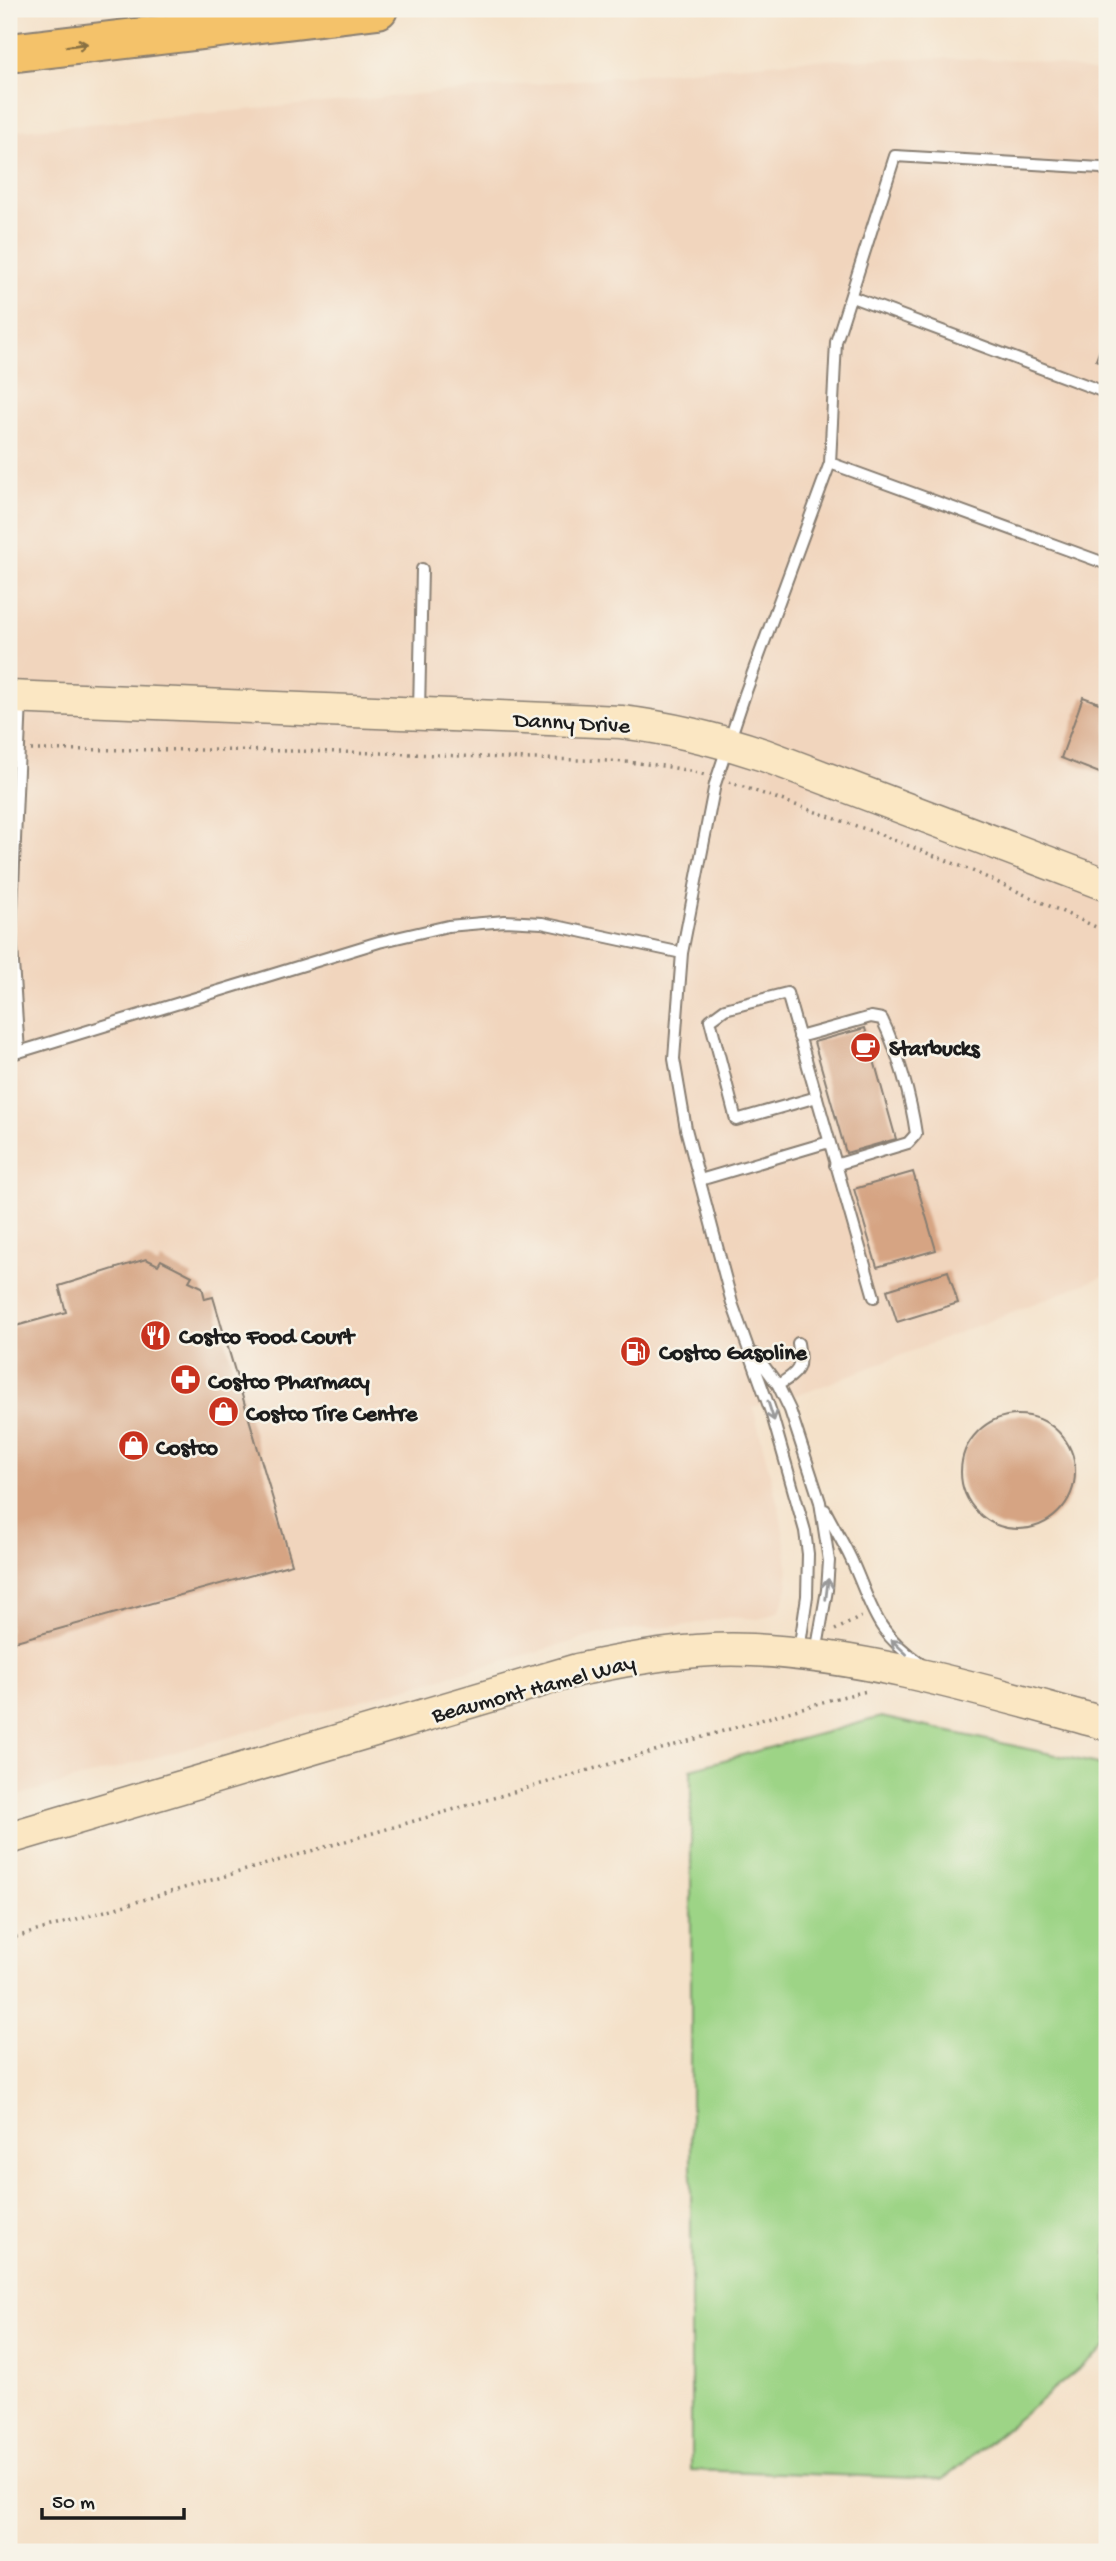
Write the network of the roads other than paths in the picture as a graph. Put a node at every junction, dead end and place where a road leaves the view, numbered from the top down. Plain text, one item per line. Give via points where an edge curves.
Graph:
1 (378, 9) edge
2 (9, 53) edge
3 (1107, 171) edge
4 (852, 297) junction
5 (1107, 393) edge
6 (830, 463) junction
7 (1107, 564) edge
8 (422, 569) dead end
9 (15, 697) edge
10 (419, 714) junction
11 (729, 743) junction
12 (1107, 885) edge
13 (682, 953) junction
14 (799, 1037) junction
15 (14, 1053) edge
16 (817, 1097) junction
17 (829, 1142) junction
18 (835, 1165) junction
19 (700, 1180) junction
20 (874, 1297) dead end
21 (798, 1343) dead end
22 (748, 1347) junction
23 (778, 1385) junction
24 (820, 1502) junction
25 (815, 1647) junction
26 (955, 1684) junction
27 (1107, 1724) edge
28 (9, 1838) edge

2 -> 1 highway
3 - 4 lane via 895,156
4 - 5 lane
4 - 6 lane via 835,342
6 - 7 lane
6 - 11 lane
8 - 10 lane
9 - 10 street, Danny Drive
9 - 15 lane via 19,750 11,933
10 - 11 street, Danny Drive via 621,722
11 - 12 street, Danny Drive
11 - 13 lane via 715,784
13 - 15 lane via 542,923 448,926 379,942
13 - 19 lane via 674,1059 679,1099
14 - 16 lane
14 - 16 lane via 787,993 725,1009 710,1020 736,1120
14 - 18 lane via 870,1017 882,1019 914,1115 916,1134 908,1143
16 - 17 lane
17 - 18 lane
17 - 19 lane
18 - 20 lane
19 - 22 lane
21 - 23 lane via 799,1368
22 - 23 lane
22 -> 25 lane via 805,1531 807,1596
23 - 24 lane
25 -> 24 lane via 829,1560
26 -> 24 lane via 907,1655 885,1633
25 - 26 street, Beaumont Hamel Way
25 - 28 street, Beaumont Hamel Way via 632,1658 577,1671
26 - 27 street, Beaumont Hamel Way

